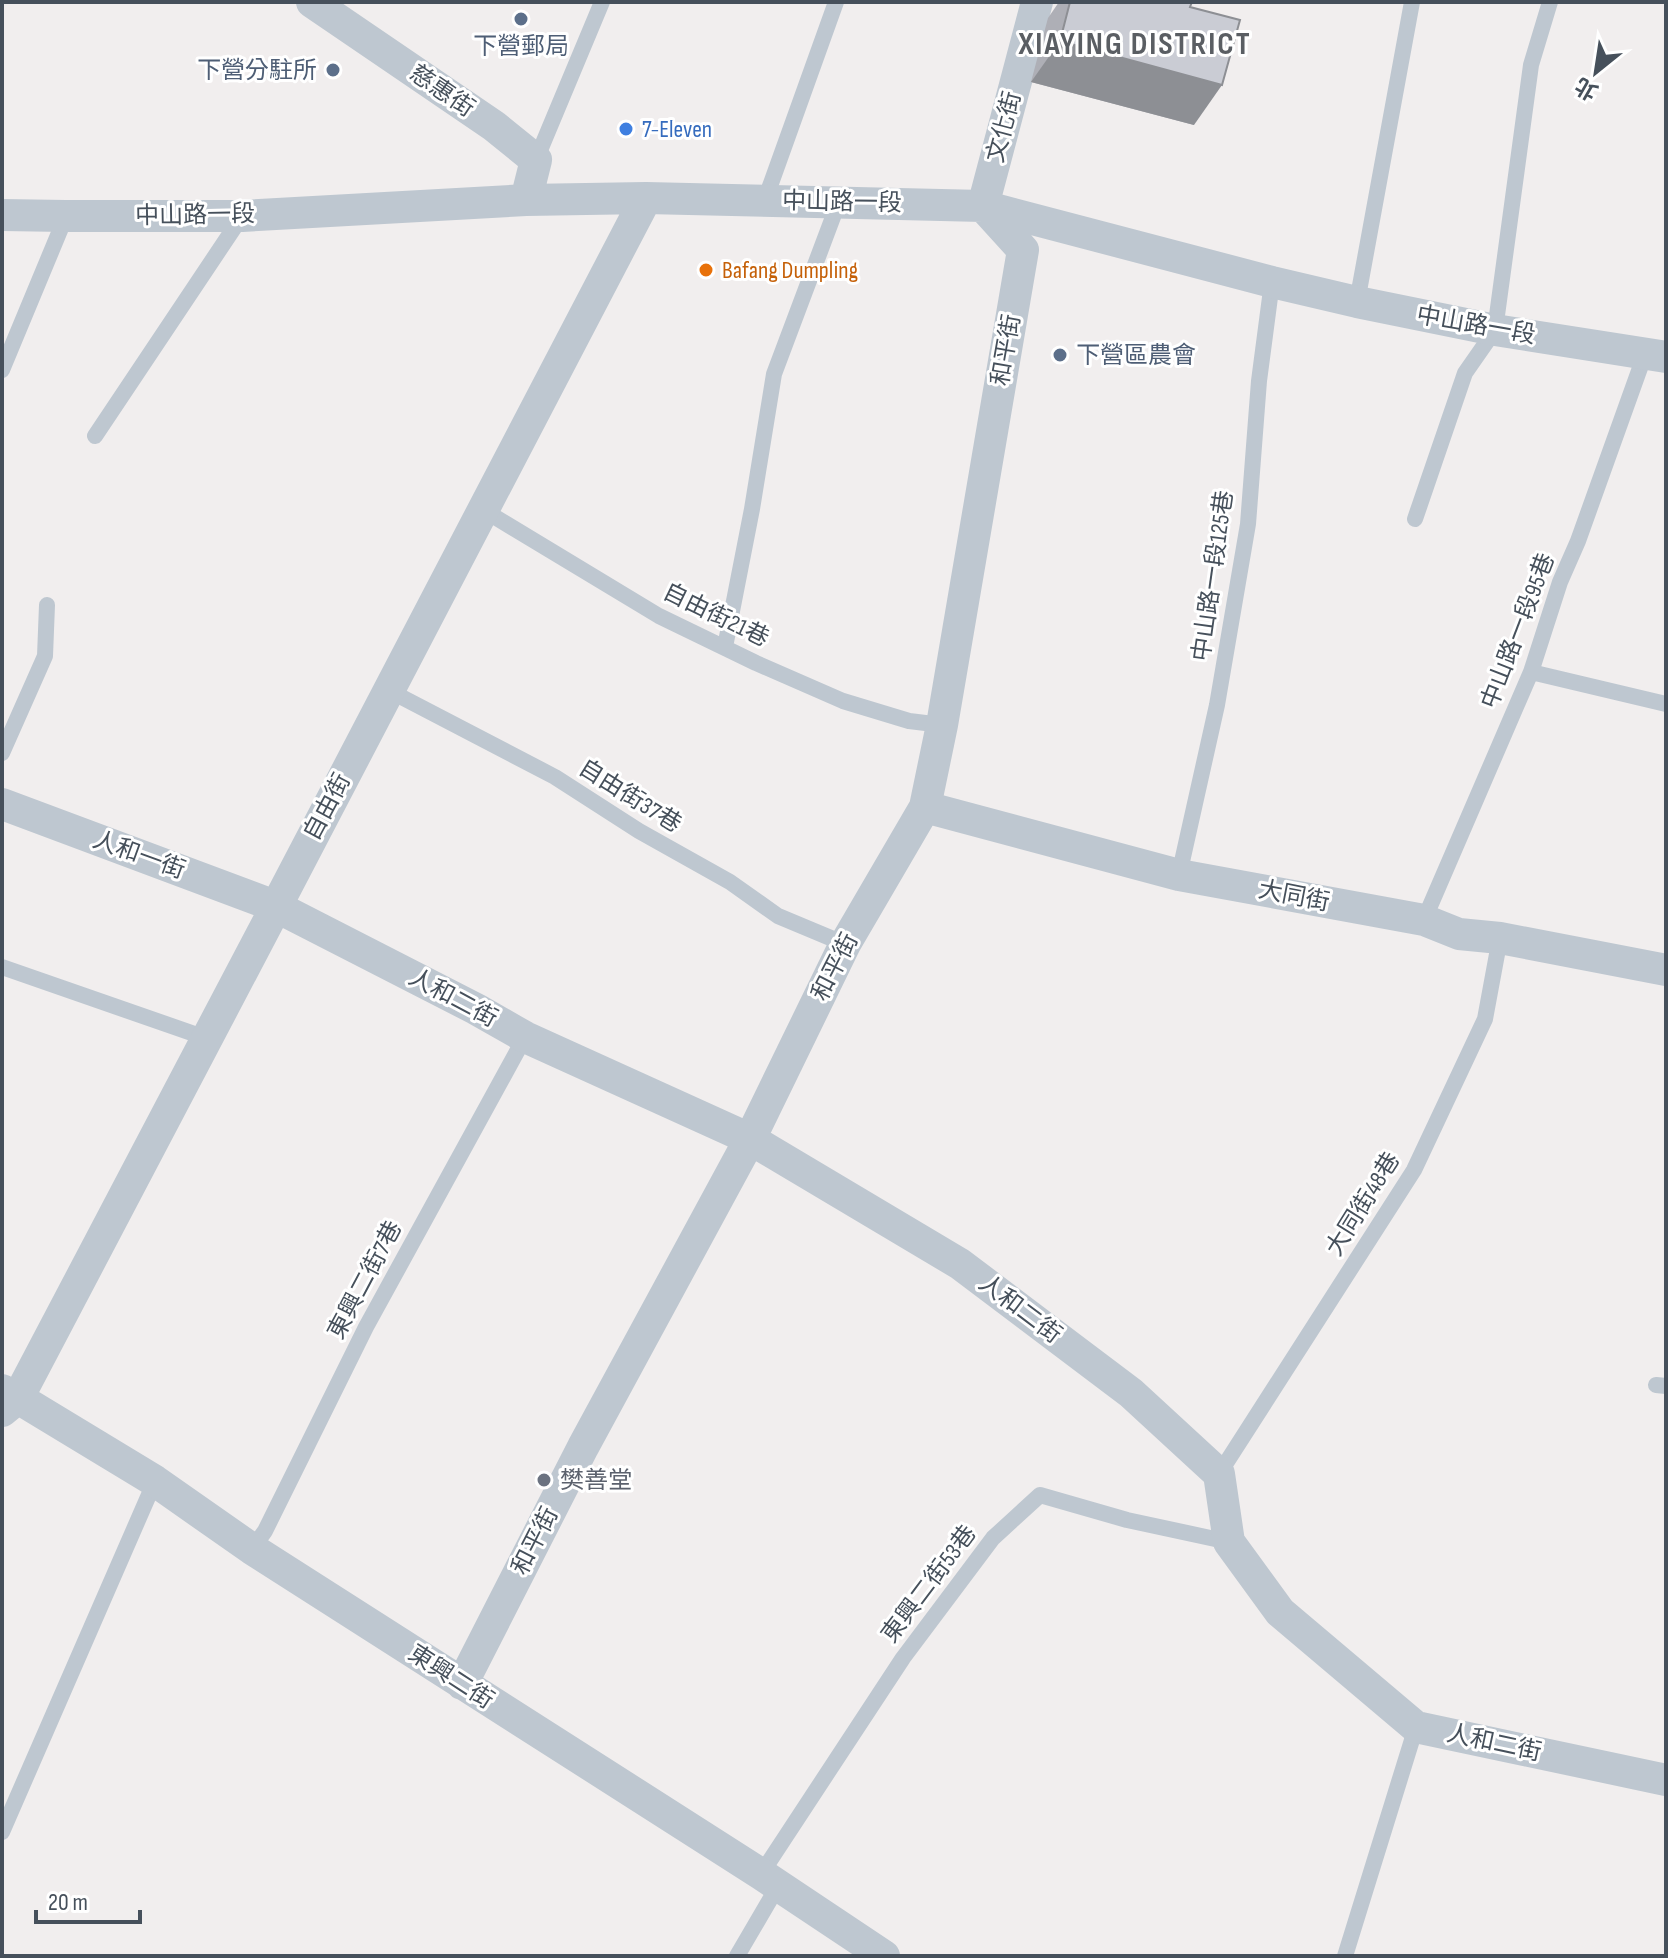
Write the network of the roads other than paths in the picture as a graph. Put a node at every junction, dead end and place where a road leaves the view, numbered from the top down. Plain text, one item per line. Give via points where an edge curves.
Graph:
1 (312, 2) edge
2 (602, 2) edge
3 (836, 2) edge
4 (1037, 2) edge
5 (1412, 2) edge
6 (1550, 2) edge
7 (536, 160) junction
8 (646, 198) junction
9 (526, 200) junction
10 (765, 200) junction
11 (839, 201) junction
12 (983, 206) junction
13 (2, 215) edge
14 (66, 216) junction
15 (242, 216) junction
16 (1272, 282) junction
17 (1357, 302) junction
18 (1495, 330) junction
19 (1656, 356) edge
20 (2, 370) edge
21 (95, 436) dead end
22 (485, 511) junction
23 (1415, 519) dead end
24 (47, 605) dead end
25 (725, 647) junction
26 (1531, 672) junction
27 (388, 690) junction
28 (1666, 704) edge
29 (942, 725) junction
30 (2, 753) edge
31 (2, 804) edge
32 (925, 807) junction
33 (1179, 875) junction
34 (275, 906) junction
35 (1424, 920) junction
36 (1500, 938) junction
37 (845, 944) junction
38 (2, 967) edge
39 (1666, 970) edge
40 (525, 1037) junction
41 (206, 1038) junction
42 (750, 1139) junction
43 (7, 1400) edge
44 (1219, 1474) junction
45 (155, 1481) junction
46 (1229, 1542) junction
47 (252, 1549) junction
48 (462, 1684) junction
49 (1416, 1727) junction
50 (1666, 1780) edge
51 (2, 1832) edge
52 (770, 1880) junction
53 (737, 1956) edge
54 (884, 1956) edge
55 (1345, 1956) edge

1 - 7 street, 慈惠街
2 - 7 lane
3 - 10 lane
4 - 12 street, 文化街
5 - 17 lane
6 - 18 lane via 1531,65
7 - 9 street
8 - 9 street, 中山路一段
8 - 10 street, 中山路一段
8 - 22 street, 自由街
9 - 15 street, 中山路一段
10 - 11 street, 中山路一段
11 - 12 street, 中山路一段
11 - 25 lane via 774,374
12 - 16 street, 中山路一段
12 - 29 street, 和平街 via 1023,250
13 - 14 street, 中山路一段
14 - 15 street, 中山路一段
14 - 20 lane
15 - 21 lane
16 - 17 street, 中山路一段
16 - 33 lane, 中山路一段125巷 via 1248,524 1217,705
17 - 18 street, 中山路一段
18 - 19 street, 中山路一段
18 - 23 lane via 1465,373
19 - 26 lane, 中山路一段95巷 via 1560,582
22 - 25 lane, 自由街21巷 via 659,616
22 - 27 street, 自由街
24 - 30 lane via 45,656
25 - 29 lane, 自由街21巷 via 843,701
26 - 28 lane
26 - 35 lane, 中山路一段95巷
27 - 34 street, 自由街
27 - 37 lane, 自由街37巷 via 555,777 778,916
29 - 32 street, 和平街
31 - 34 street, 人和一街
32 - 33 street, 大同街
32 - 37 street, 和平街
33 - 35 street, 大同街
34 - 40 street, 人和二街
34 - 41 street, 自由街
35 - 36 street, 大同街 via 1459,934
36 - 39 street, 大同街
36 - 44 lane, 大同街48巷 via 1485,1019 1414,1170
37 - 42 street, 和平街
38 - 41 lane
40 - 42 street, 人和二街
40 - 47 lane, 東興二街7巷
41 - 43 street, 自由街
42 - 44 street, 人和二街 via 960,1264 1131,1393
42 - 48 street, 和平街
43 - 45 street, 東興二街
44 - 46 street, 人和二街
45 - 47 street, 東興二街
45 - 51 lane
46 - 49 street, 人和二街 via 1280,1612
46 - 52 lane, 東興二街53巷 via 1040,1495 993,1538 903,1658
47 - 48 street, 東興二街
48 - 52 street, 東興二街
49 - 50 street, 人和二街
49 - 55 lane
52 - 53 lane
52 - 54 street, 東興二街

